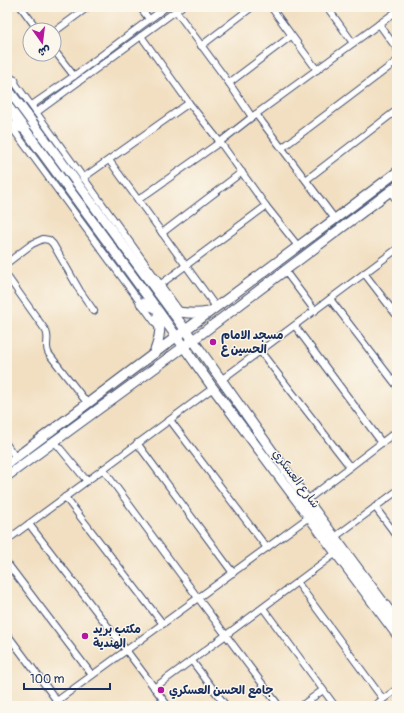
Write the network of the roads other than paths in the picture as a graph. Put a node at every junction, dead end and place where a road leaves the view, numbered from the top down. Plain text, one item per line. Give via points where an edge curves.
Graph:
1 (22, 7) edge
2 (88, 7) edge
3 (140, 7) edge
4 (166, 7) edge
5 (181, 7) edge
6 (252, 7) edge
7 (271, 7) edge
8 (328, 7) edge
9 (176, 11) junction
10 (397, 11) edge
11 (149, 19) junction
12 (32, 22) edge
13 (379, 24) junction
14 (62, 26) edge
15 (141, 36) junction
16 (291, 36) junction
17 (353, 43) junction
18 (201, 46) junction
19 (397, 49) edge
20 (62, 60) edge
21 (397, 61) edge
22 (317, 70) junction
23 (7, 72) edge
24 (74, 76) junction
25 (10, 80) edge
26 (229, 83) junction
27 (7, 88) edge
28 (189, 103) junction
29 (7, 105) edge
30 (32, 105) junction
31 (397, 110) edge
32 (37, 112) junction
33 (254, 116) junction
34 (8, 123) edge
35 (25, 130) junction
36 (56, 141) junction
37 (220, 142) junction
38 (282, 148) junction
39 (55, 155) junction
40 (109, 160) junction
41 (242, 172) junction
42 (397, 172) edge
43 (84, 178) junction
44 (306, 180) junction
45 (394, 189) edge
46 (138, 200) junction
47 (397, 201) edge
48 (355, 204) junction
49 (266, 206) junction
50 (364, 212) junction
51 (343, 213) junction
52 (335, 219) junction
53 (351, 221) junction
54 (162, 233) junction
55 (298, 246) junction
56 (397, 249) edge
57 (7, 263) edge
58 (186, 266) junction
59 (285, 271) junction
60 (364, 273) junction
61 (7, 276) edge
62 (162, 286) junction
63 (330, 299) junction
64 (141, 303) junction
65 (168, 307) junction
66 (156, 309) junction
67 (213, 310) junction
68 (315, 310) junction
69 (94, 311) dead end
70 (181, 313) junction
71 (397, 316) edge
72 (295, 326) junction
73 (159, 328) junction
74 (186, 330) junction
75 (176, 337) junction
76 (193, 340) junction
77 (184, 347) junction
78 (260, 352) junction
79 (154, 353) junction
80 (221, 380) junction
81 (397, 386) edge
82 (213, 388) junction
83 (88, 404) junction
84 (170, 420) junction
85 (397, 431) edge
86 (54, 441) junction
87 (382, 443) junction
88 (138, 444) junction
89 (7, 445) edge
90 (16, 458) junction
91 (350, 467) junction
92 (103, 469) junction
93 (8, 471) edge
94 (87, 481) junction
95 (397, 491) edge
96 (65, 497) junction
97 (307, 500) junction
98 (375, 507) junction
99 (309, 517) junction
100 (29, 524) junction
101 (397, 536) edge
102 (335, 537) junction
103 (7, 540) edge
104 (267, 548) junction
105 (336, 553) junction
106 (7, 563) edge
107 (233, 572) junction
108 (297, 582) junction
109 (198, 598) junction
110 (263, 608) junction
111 (395, 615) edge
112 (163, 624) junction
113 (396, 631) edge
114 (7, 634) edge
115 (226, 636) junction
116 (126, 650) junction
117 (192, 661) junction
118 (92, 675) junction
119 (154, 688) junction
120 (397, 689) edge
121 (323, 690) junction
122 (383, 699) junction
123 (57, 701) junction
124 (50, 706) edge
125 (168, 706) edge
126 (226, 706) edge
127 (279, 706) edge
128 (301, 706) edge
129 (335, 706) edge
130 (374, 706) edge

1 - 12 street
2 - 14 street
3 - 11 street
4 - 11 street
5 - 9 street
6 - 18 street
7 - 16 street
8 - 17 street
9 - 15 street
9 - 18 street
10 - 13 street
11 - 24 street
13 - 17 street
13 - 19 street
15 - 28 street
15 - 32 street
16 - 22 street
16 - 26 street
17 - 22 street
18 - 26 street
20 - 24 street
21 - 38 street
22 - 33 street
23 - 25 street
24 - 30 street
25 - 30 street
26 - 33 street
27 - 39 main road, شارع العسكري
28 - 37 street
28 - 40 street
29 - 35 main road, شارع العسكري
30 - 32 street
31 - 44 street
32 - 36 street
33 - 37 street
33 - 38 street
34 - 35 main road
34 - 64 street
35 - 66 main road, شارع العسكري
36 - 39 main road
36 - 43 street
37 - 41 street
37 - 46 street
38 - 44 street
39 - 65 main road, شارع العسكري
40 - 43 street
40 - 46 street
41 - 49 street
41 - 54 street
42 - 48 main road
43 - 62 street
44 - 52 street
45 - 47 street
45 - 50 main road
46 - 54 street
48 - 50 main road via 357,212
48 - 51 main road
49 - 55 street
49 - 58 street
50 - 53 main road
51 - 52 main road
51 - 53 main road via 351,214
52 - 55 main road
53 - 59 main road
54 - 58 street
55 - 67 main road
56 - 60 street
57 - 69 street via 32,244 43,238 49,240
58 - 62 street
58 - 67 street
59 - 68 street
59 - 76 main road
60 - 63 street
60 - 71 street
61 - 83 street via 46,331 46,347 49,354
62 - 65 main road
62 - 70 street
63 - 68 street
63 - 81 street
64 - 66 main road
64 - 73 street
65 - 70 main road
65 - 74 main road, شارع العسكري
66 - 73 main road
66 - 75 main road, شارع العسكري
67 - 70 main road via 193,314
67 - 74 main road
68 - 72 street
72 - 78 street
72 - 87 street
73 - 79 main road
74 - 75 main road
74 - 76 main road, شارع العسكري
75 - 77 main road, شارع العسكري
75 - 79 main road
76 - 77 main road
76 - 80 main road, شارع العسكري
77 - 82 main road, شارع العسكري
77 - 86 main road
78 - 80 street
78 - 91 street
79 - 83 main road
80 - 97 main road, شارع العسكري
82 - 84 street
82 - 99 main road, شارع العسكري
83 - 90 main road
84 - 88 street
84 - 104 street
85 - 87 street
86 - 93 main road
86 - 94 street
87 - 91 street
88 - 92 street
88 - 107 street
89 - 90 street
90 - 93 main road
91 - 97 street
92 - 94 street
92 - 109 street
94 - 96 street
95 - 98 street
96 - 100 street
96 - 112 street
97 - 102 main road, شارع العسكري
98 - 101 street
98 - 102 street
99 - 104 street
99 - 105 main road, شارع العسكري
100 - 103 street
100 - 116 street
102 - 111 main road, شارع العسكري
104 - 107 street
105 - 108 street
105 - 113 main road, شارع العسكري
106 - 118 street
107 - 109 street
108 - 110 street
108 - 122 street
109 - 112 street
109 - 115 street
110 - 115 street
110 - 121 street
112 - 116 street
114 - 123 street
115 - 117 street
115 - 127 street
116 - 118 street
116 - 119 street
117 - 119 street
117 - 126 street
118 - 123 street
119 - 125 street
120 - 122 street
121 - 128 street
121 - 129 street
122 - 130 street
123 - 124 street

